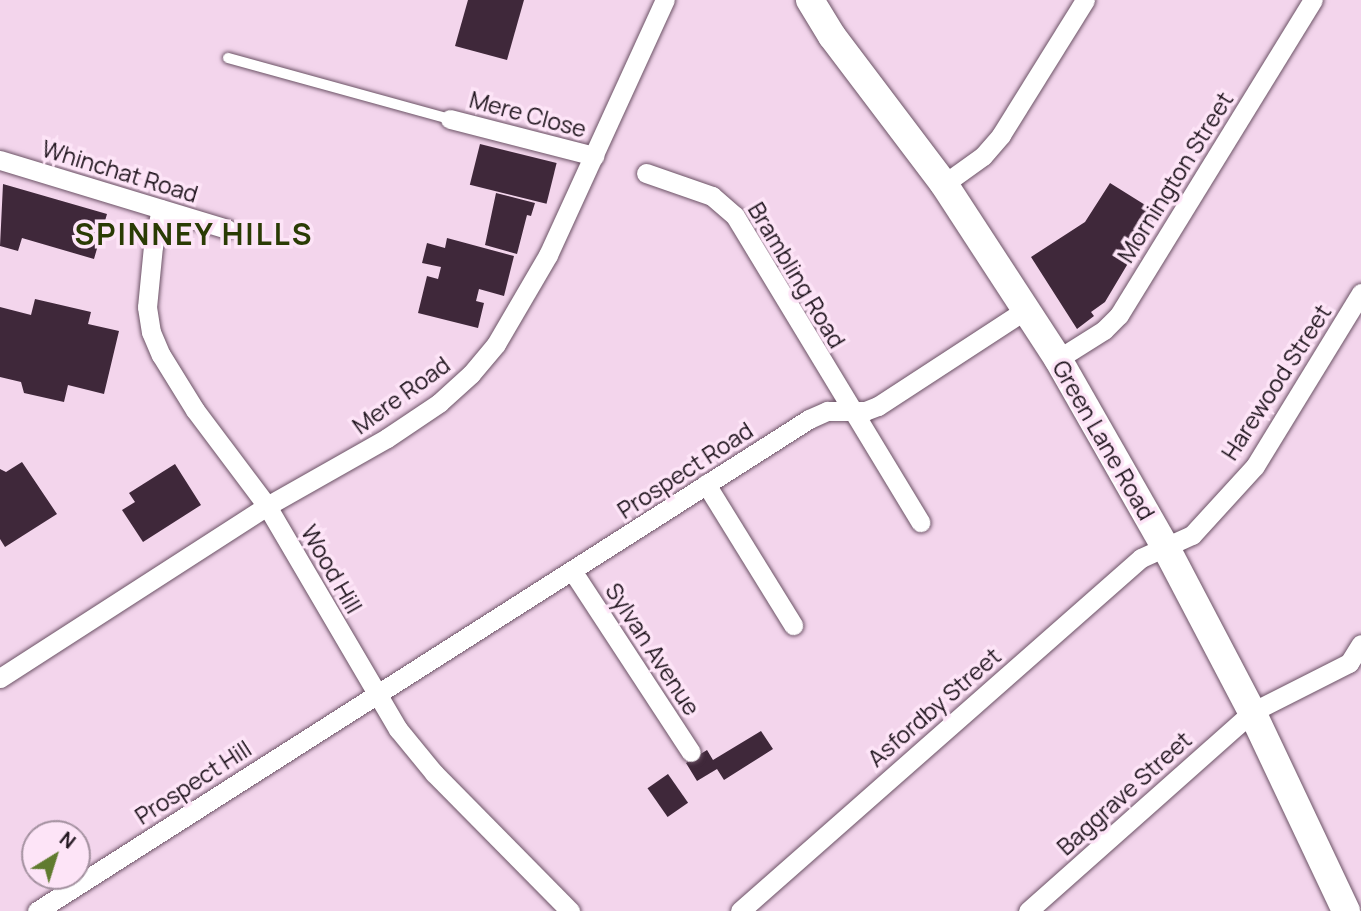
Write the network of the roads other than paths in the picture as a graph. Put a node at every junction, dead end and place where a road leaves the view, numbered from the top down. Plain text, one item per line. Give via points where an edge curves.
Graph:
1 (664, 0) edge
2 (810, 0) edge
3 (1085, 0) edge
4 (1313, 0) edge
5 (228, 58) dead end
6 (450, 119) joint
7 (594, 156) junction
8 (0, 160) edge
9 (646, 173) dead end
10 (944, 184) junction
11 (161, 209) junction
12 (227, 229) dead end
13 (1361, 293) edge
14 (1027, 309) junction
15 (1058, 359) junction
16 (849, 409) junction
17 (706, 484) junction
18 (267, 506) junction
19 (920, 522) dead end
20 (1166, 548) junction
21 (573, 572) junction
22 (793, 625) dead end
23 (1361, 644) edge
24 (1355, 667) edge
25 (0, 678) edge
26 (376, 694) junction
27 (1252, 712) junction
28 (691, 752) dead end
29 (37, 911) edge
30 (570, 911) edge
31 (740, 911) edge
32 (1028, 911) edge
33 (1346, 911) edge

1 - 7 street, Mere Road
2 - 10 street, Green Lane Road
3 - 10 street via 1001,135 983,156
4 - 15 street, Mornington Street via 1119,315
5 - 6 lane
6 - 7 street, Mere Close
7 - 18 street, Mere Road via 548,255 496,344 471,374 439,403 387,438
8 - 11 street, Whinchat Road
9 - 16 street, Brambling Road via 712,196 735,216
10 - 14 street, Green Lane Road
11 - 12 street, Whinchat Road
11 - 18 street, Wood Hill via 147,289 151,332 195,410
13 - 20 street, Harewood Street via 1255,466 1192,535
14 - 15 street, Green Lane Road
14 - 16 street, Prospect Road via 878,406 865,411
15 - 20 street, Green Lane Road
16 - 17 street, Prospect Road via 809,419
16 - 19 street, Brambling Road
17 - 21 street, Prospect Road
17 - 22 street
18 - 25 street, Mere Road
18 - 26 street, Wood Hill
20 - 27 street, Green Lane Road
20 - 31 street, Asfordby Street via 1141,558
21 - 26 street, Prospect Road
21 - 28 street, Sylvan Avenue
23 - 24 street
24 - 27 street, Baggrave Street
26 - 29 street, Prospect Hill
26 - 30 street, Wood Hill via 434,773
27 - 32 street, Baggrave Street
27 - 33 street, Green Lane Road

